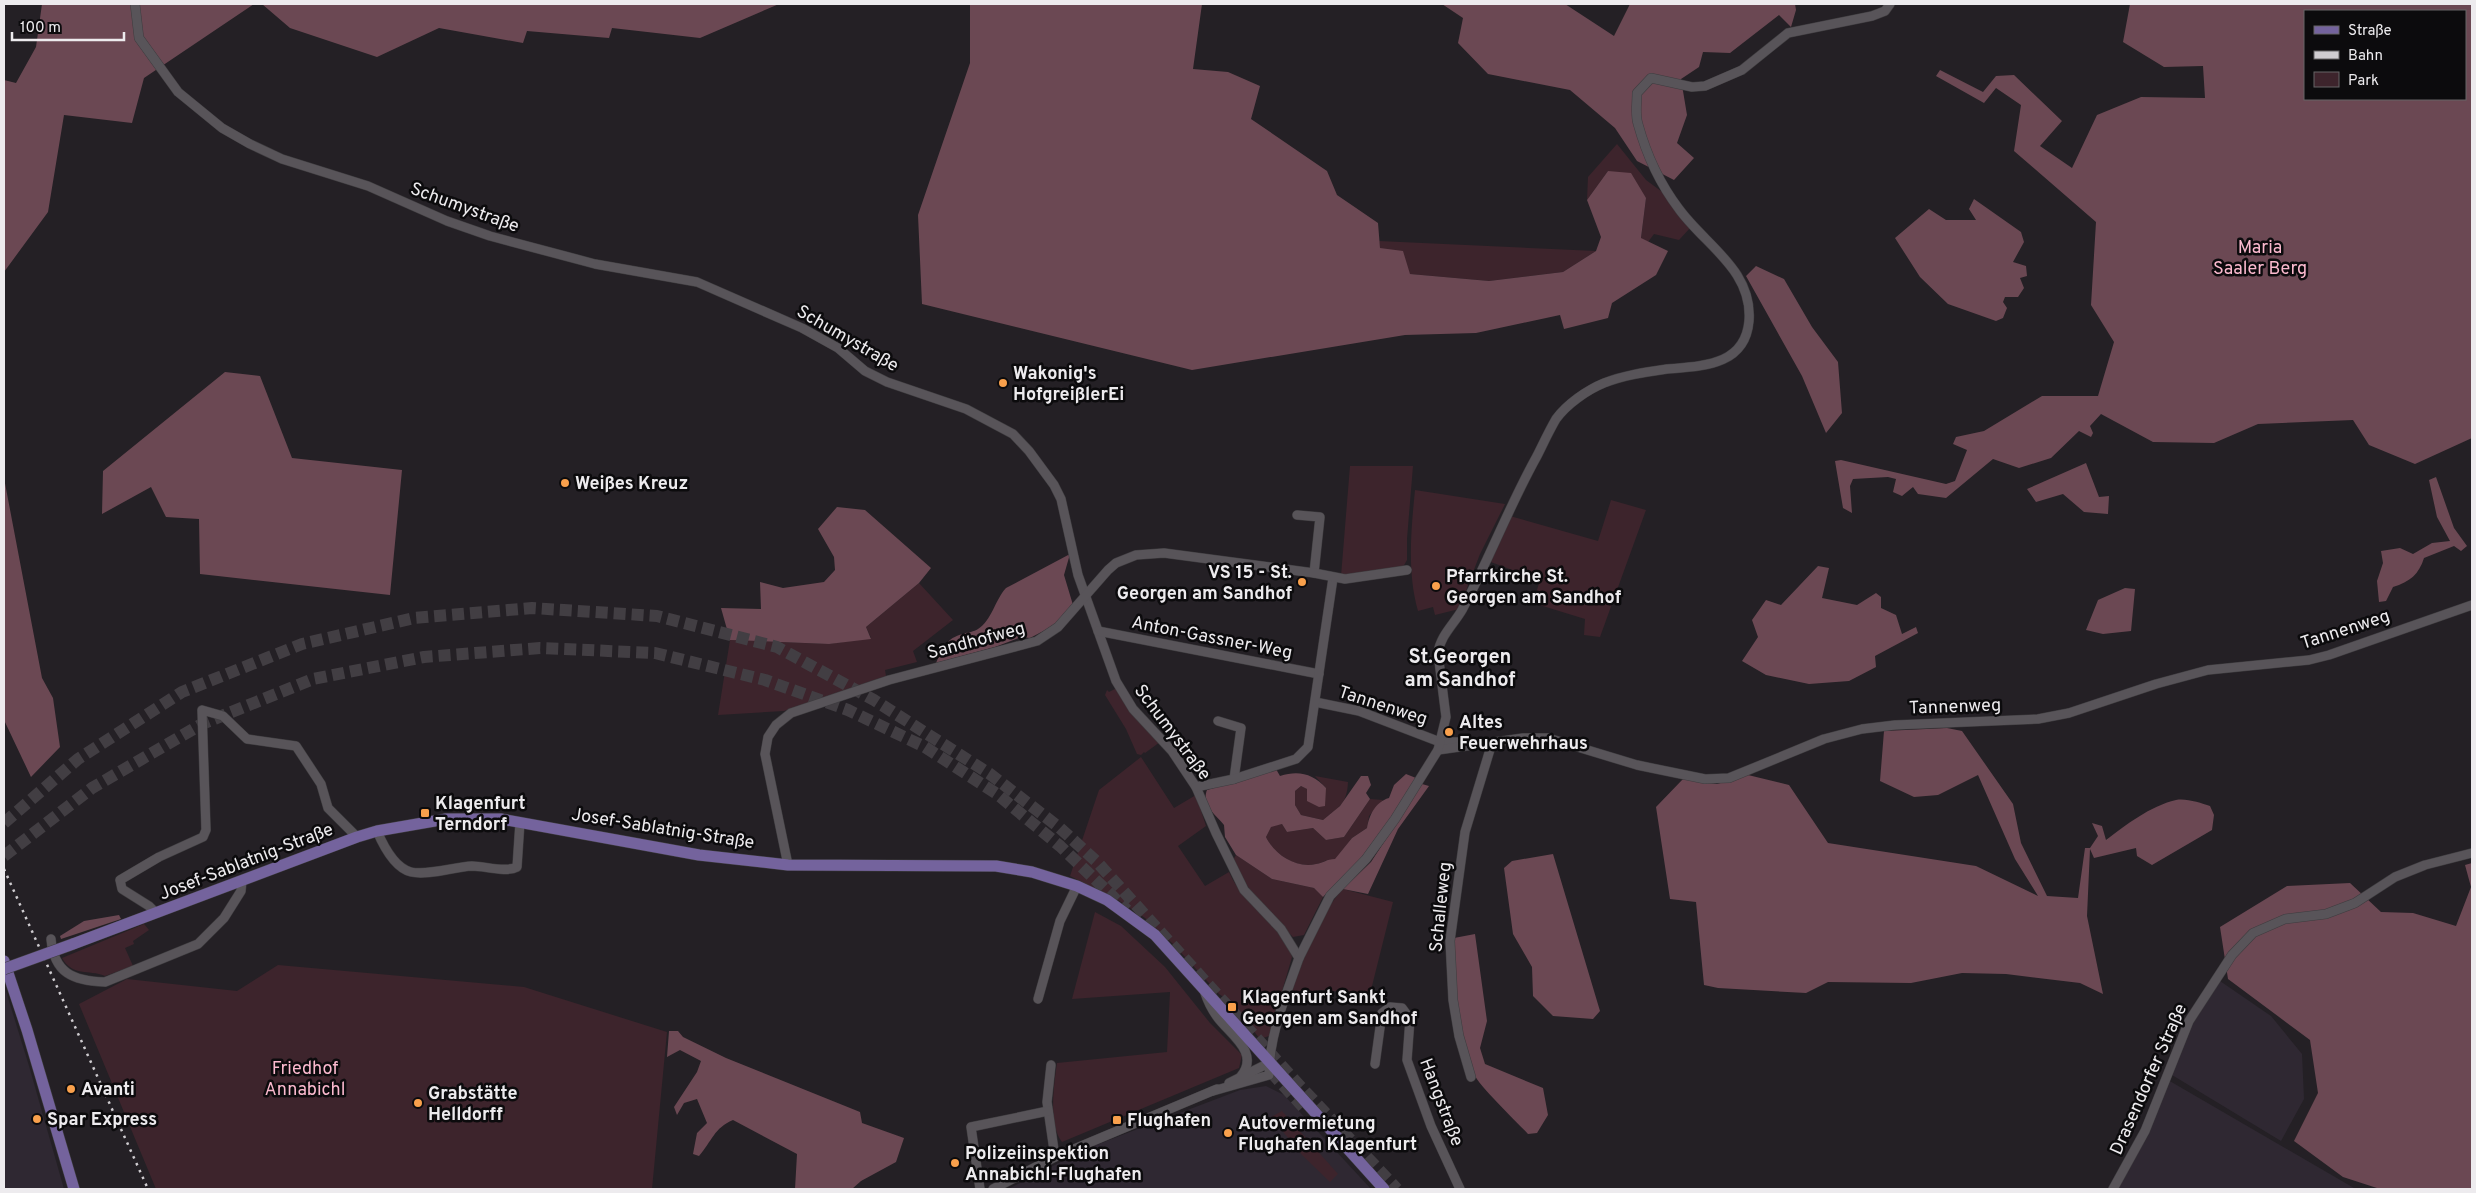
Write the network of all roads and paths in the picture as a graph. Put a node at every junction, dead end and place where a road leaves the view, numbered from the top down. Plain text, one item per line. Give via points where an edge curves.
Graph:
1 (135, 4) edge
2 (1890, 4) edge
3 (1297, 515) dead end
4 (1407, 570) dead end
5 (1314, 573) junction
6 (1333, 578) junction
7 (1086, 597) junction
8 (2472, 605) edge
9 (1098, 631) junction
10 (1319, 674) junction
11 (1315, 702) junction
12 (1218, 720) dead end
13 (1492, 743) junction
14 (1439, 746) junction
15 (1234, 778) junction
16 (1196, 787) junction
17 (520, 822) junction
18 (377, 831) junction
19 (357, 837) junction
20 (2472, 852) edge
21 (788, 864) junction
22 (242, 881) junction
23 (1077, 886) junction
24 (156, 913) junction
25 (51, 939) dead end
26 (1299, 958) junction
27 (4, 961) edge
28 (4, 969) edge
29 (1202, 986) junction
30 (1038, 999) dead end
31 (1269, 1063) junction
32 (1051, 1064) dead end
33 (1375, 1064) dead end
34 (1241, 1077) junction
35 (1471, 1077) dead end
36 (1213, 1091) junction
37 (1048, 1110) junction
38 (1055, 1157) junction
39 (74, 1189) edge
40 (980, 1189) edge
41 (993, 1189) edge
42 (1384, 1189) edge
43 (1460, 1189) edge
44 (2112, 1189) edge

1 - 7 street, Schumystraße via 139,38 178,92 222,128 250,144 282,159 368,186 490,236 595,264 697,282 802,328 838,348 865,371 887,382 966,409 1013,434 1035,458 1061,499 1074,561
2 - 14 street via 1885,11 1872,16 1788,33 1753,62 1705,86 1651,78 1637,93 1637,122 1661,184 1696,230 1738,273 1749,320 1745,337 1738,350 1721,361 1701,367 1635,374 1604,383 1576,399 1557,418 1512,503 1462,610 1439,644 1446,717
3 - 5 street via 1320,517
4 - 6 street, Sandhofweg
5 - 6 street, Sandhofweg
5 - 7 street, Sandhofweg via 1164,554 1136,555 1116,563
6 - 10 street
7 - 9 street, Schumystraße
7 - 21 street, Sandhofweg via 1058,627 1037,641 889,680 790,713 776,725 768,737 765,754
8 - 13 street, Tannenweg via 2309,660 2208,670 2069,713 2038,719 1896,725 1862,730 1824,739 1729,778 1705,779 1637,765 1548,738
9 - 10 street, Anton-Gassner-Weg
9 - 16 street, Schumystraße via 1124,696 1142,721 1172,751
10 - 11 street
11 - 14 street, Tannenweg via 1359,711
11 - 15 street via 1305,751 1296,759
12 - 15 street via 1241,728
13 - 14 street, Tannenweg
13 - 35 street, Schalleweg via 1465,832 1450,940 1453,1000
14 - 26 street via 1372,851 1330,896
15 - 16 street
16 - 26 street, Schumystraße via 1244,890 1280,929
17 - 18 main road, Josef-Sablatnig-Straße via 480,818 446,820
17 - 18 street via 517,867 508,869 488,866 410,872 397,863
17 - 21 main road, Josef-Sablatnig-Straße via 700,855
18 - 19 main road, Josef-Sablatnig-Straße
19 - 22 main road, Josef-Sablatnig-Straße
19 - 24 street via 328,808 321,784 296,746 247,739 223,716 202,710 206,830 203,837 146,863 120,880 122,889
20 - 44 street, Drasendorfer Straße via 2395,877 2355,903 2326,914 2285,919 2253,933 2232,955 2189,1021 2145,1131
21 - 23 main road, Josef-Sablatnig-Straße via 996,866 1032,872
22 - 24 main road, Josef-Sablatnig-Straße
22 - 25 street via 241,891 224,918 198,944 105,982 67,974 57,961
23 - 29 main road, Josef-Sablatnig-Straße via 1107,900 1155,935
23 - 30 street via 1060,920
24 - 28 main road, Josef-Sablatnig-Straße, bridge
26 - 31 street via 1281,1008
27 - 39 main road
29 - 31 main road, Josef-Sablatnig-Straße
29 - 34 street via 1217,1016 1246,1051 1249,1063
31 - 34 street
31 - 36 street via 1269,1075
31 - 42 main road, Josef-Sablatnig-Straße
32 - 37 street
33 - 43 street, Hangstraße via 1382,1013 1390,1007 1402,1008 1410,1019 1407,1060 1431,1126
34 - 36 street
36 - 38 street
37 - 38 street
37 - 40 street via 971,1127
38 - 41 street

